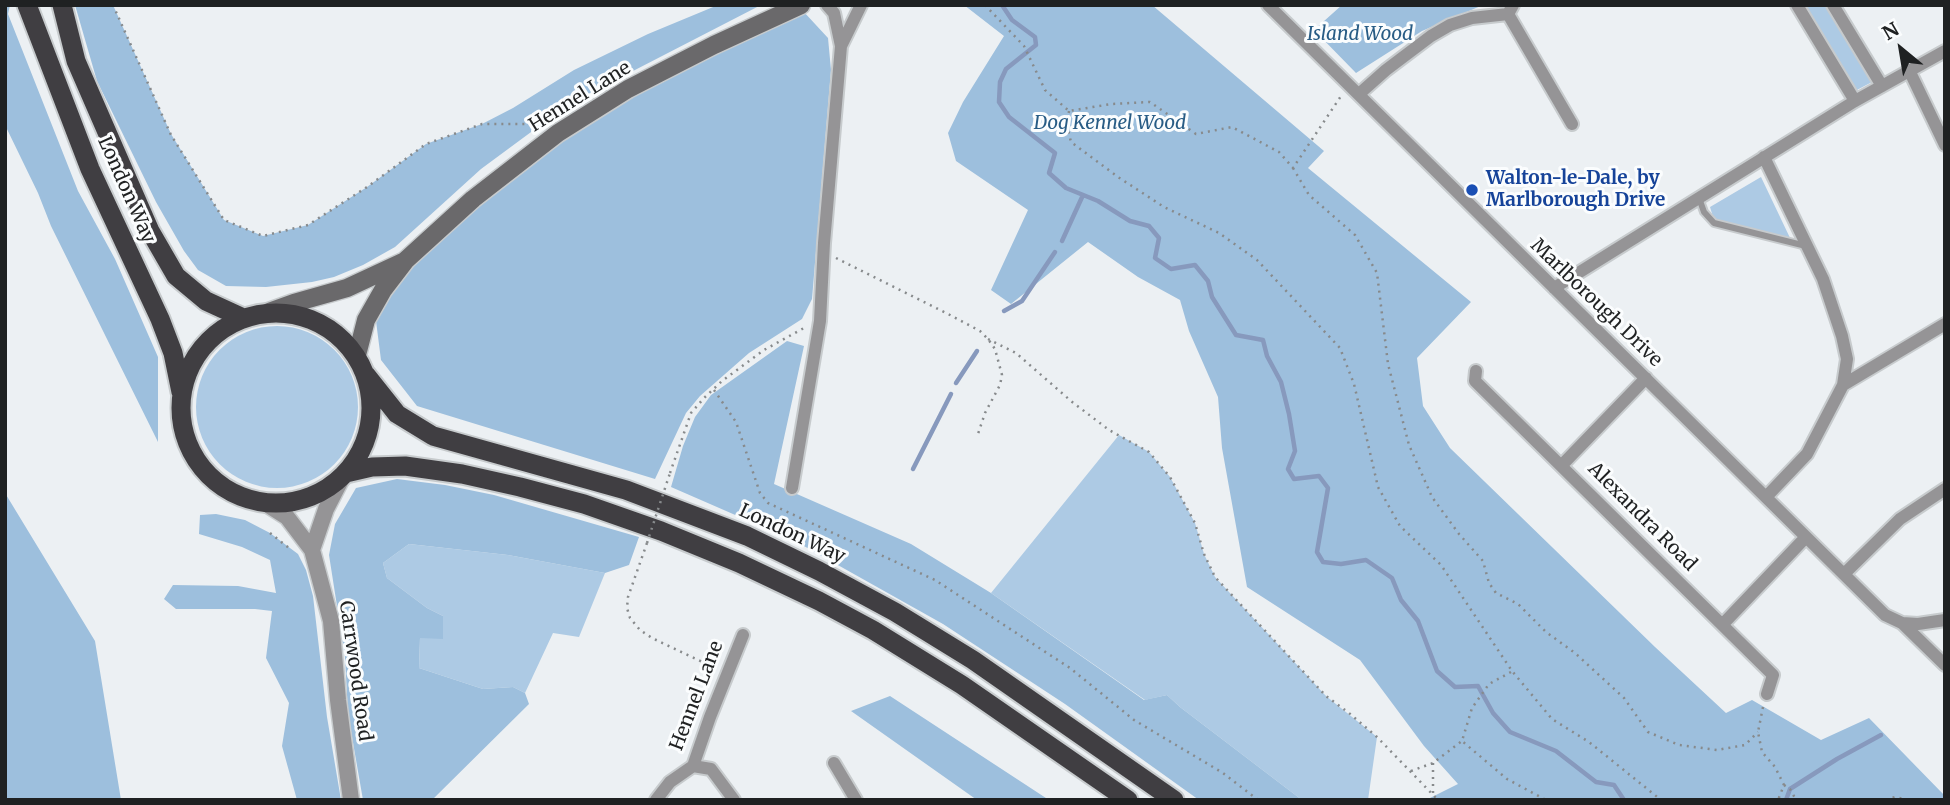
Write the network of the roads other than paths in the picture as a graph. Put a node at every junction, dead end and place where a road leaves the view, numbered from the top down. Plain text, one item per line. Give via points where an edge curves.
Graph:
1 (27, 5) edge
2 (62, 5) edge
3 (801, 5) edge
4 (827, 5) edge
5 (861, 5) edge
6 (1797, 5) edge
7 (1833, 5) edge
8 (1272, 7) edge
9 (1511, 10) edge
10 (841, 46) junction
11 (1945, 51) edge
12 (1909, 70) junction
13 (1882, 86) junction
14 (1359, 94) junction
15 (1855, 101) junction
16 (1572, 124) dead end
17 (1945, 145) edge
18 (1764, 157) junction
19 (1699, 197) junction
20 (1808, 247) junction
21 (406, 260) junction
22 (1553, 288) junction
23 (270, 312) junction
24 (243, 318) junction
25 (1945, 324) edge
26 (357, 355) junction
27 (1476, 371) dead end
28 (366, 375) junction
29 (1646, 378) junction
30 (1843, 385) junction
31 (181, 393) junction
32 (1562, 465) junction
33 (344, 475) junction
34 (792, 488) dead end
35 (1945, 489) edge
36 (1767, 496) junction
37 (265, 503) junction
38 (1806, 537) junction
39 (312, 550) junction
40 (1845, 573) junction
41 (1945, 620) edge
42 (1902, 623) junction
43 (1723, 624) junction
44 (743, 635) dead end
45 (1945, 665) edge
46 (1767, 694) dead end
47 (835, 763) dead end
48 (693, 766) junction
49 (351, 800) edge
50 (656, 800) edge
51 (734, 800) edge
52 (856, 800) edge
53 (1128, 800) edge
54 (1174, 800) edge

1 - 31 highway, London Way via 90,169 160,319
2 - 24 highway, London Way via 76,61 150,231 176,276 206,301
3 - 21 main road, Hennel Lane via 640,83 558,133 473,199
4 - 10 street via 834,13
5 - 10 street
6 - 15 street
7 - 13 street
8 - 14 street, Marlborough Drive
9 - 14 street via 1450,25
9 - 16 street
10 - 34 street via 820,321
11 - 12 street
12 - 13 street
12 - 17 street
13 - 15 street
14 - 22 street, Marlborough Drive
15 - 18 street
18 - 19 street
18 - 20 street
19 - 20 lane via 1714,223
19 - 22 street
20 - 30 street via 1842,336 1847,359
21 - 23 main road, Hennel Lane via 347,288
21 - 26 main road, Hennel Lane via 366,320
22 - 29 street, Marlborough Drive
23 - 24 highway
23 - 26 highway via 319,322
24 - 31 highway via 202,347
25 - 30 street
26 - 28 highway
27 - 32 street, Alexandra Road via 1475,381
28 - 33 highway via 371,424 362,450
28 - 54 highway, London Way via 397,414 433,436 638,494 820,570 973,660
29 - 32 street
29 - 36 street, Marlborough Drive
30 - 36 street via 1807,454
31 - 37 highway via 187,443 200,466 218,484
32 - 43 street, Alexandra Road
33 - 37 highway via 320,493 293,502
33 - 39 street
33 - 53 highway via 372,467 405,466 462,474 622,518 739,563 873,630 962,685
35 - 40 street via 1900,519
36 - 38 street, Marlborough Drive
37 - 39 street, Carrwood Road via 287,517
38 - 40 street, Marlborough Drive
38 - 43 street
39 - 49 street, Carrwood Road via 331,621
40 - 42 street, Marlborough Drive via 1885,615
41 - 42 street
42 - 45 street, Marlborough Drive
43 - 46 street, Alexandra Road via 1773,675
44 - 48 street, Hennel Lane
47 - 52 street
48 - 50 street, Hennel Lane via 670,782
48 - 51 street via 711,769

